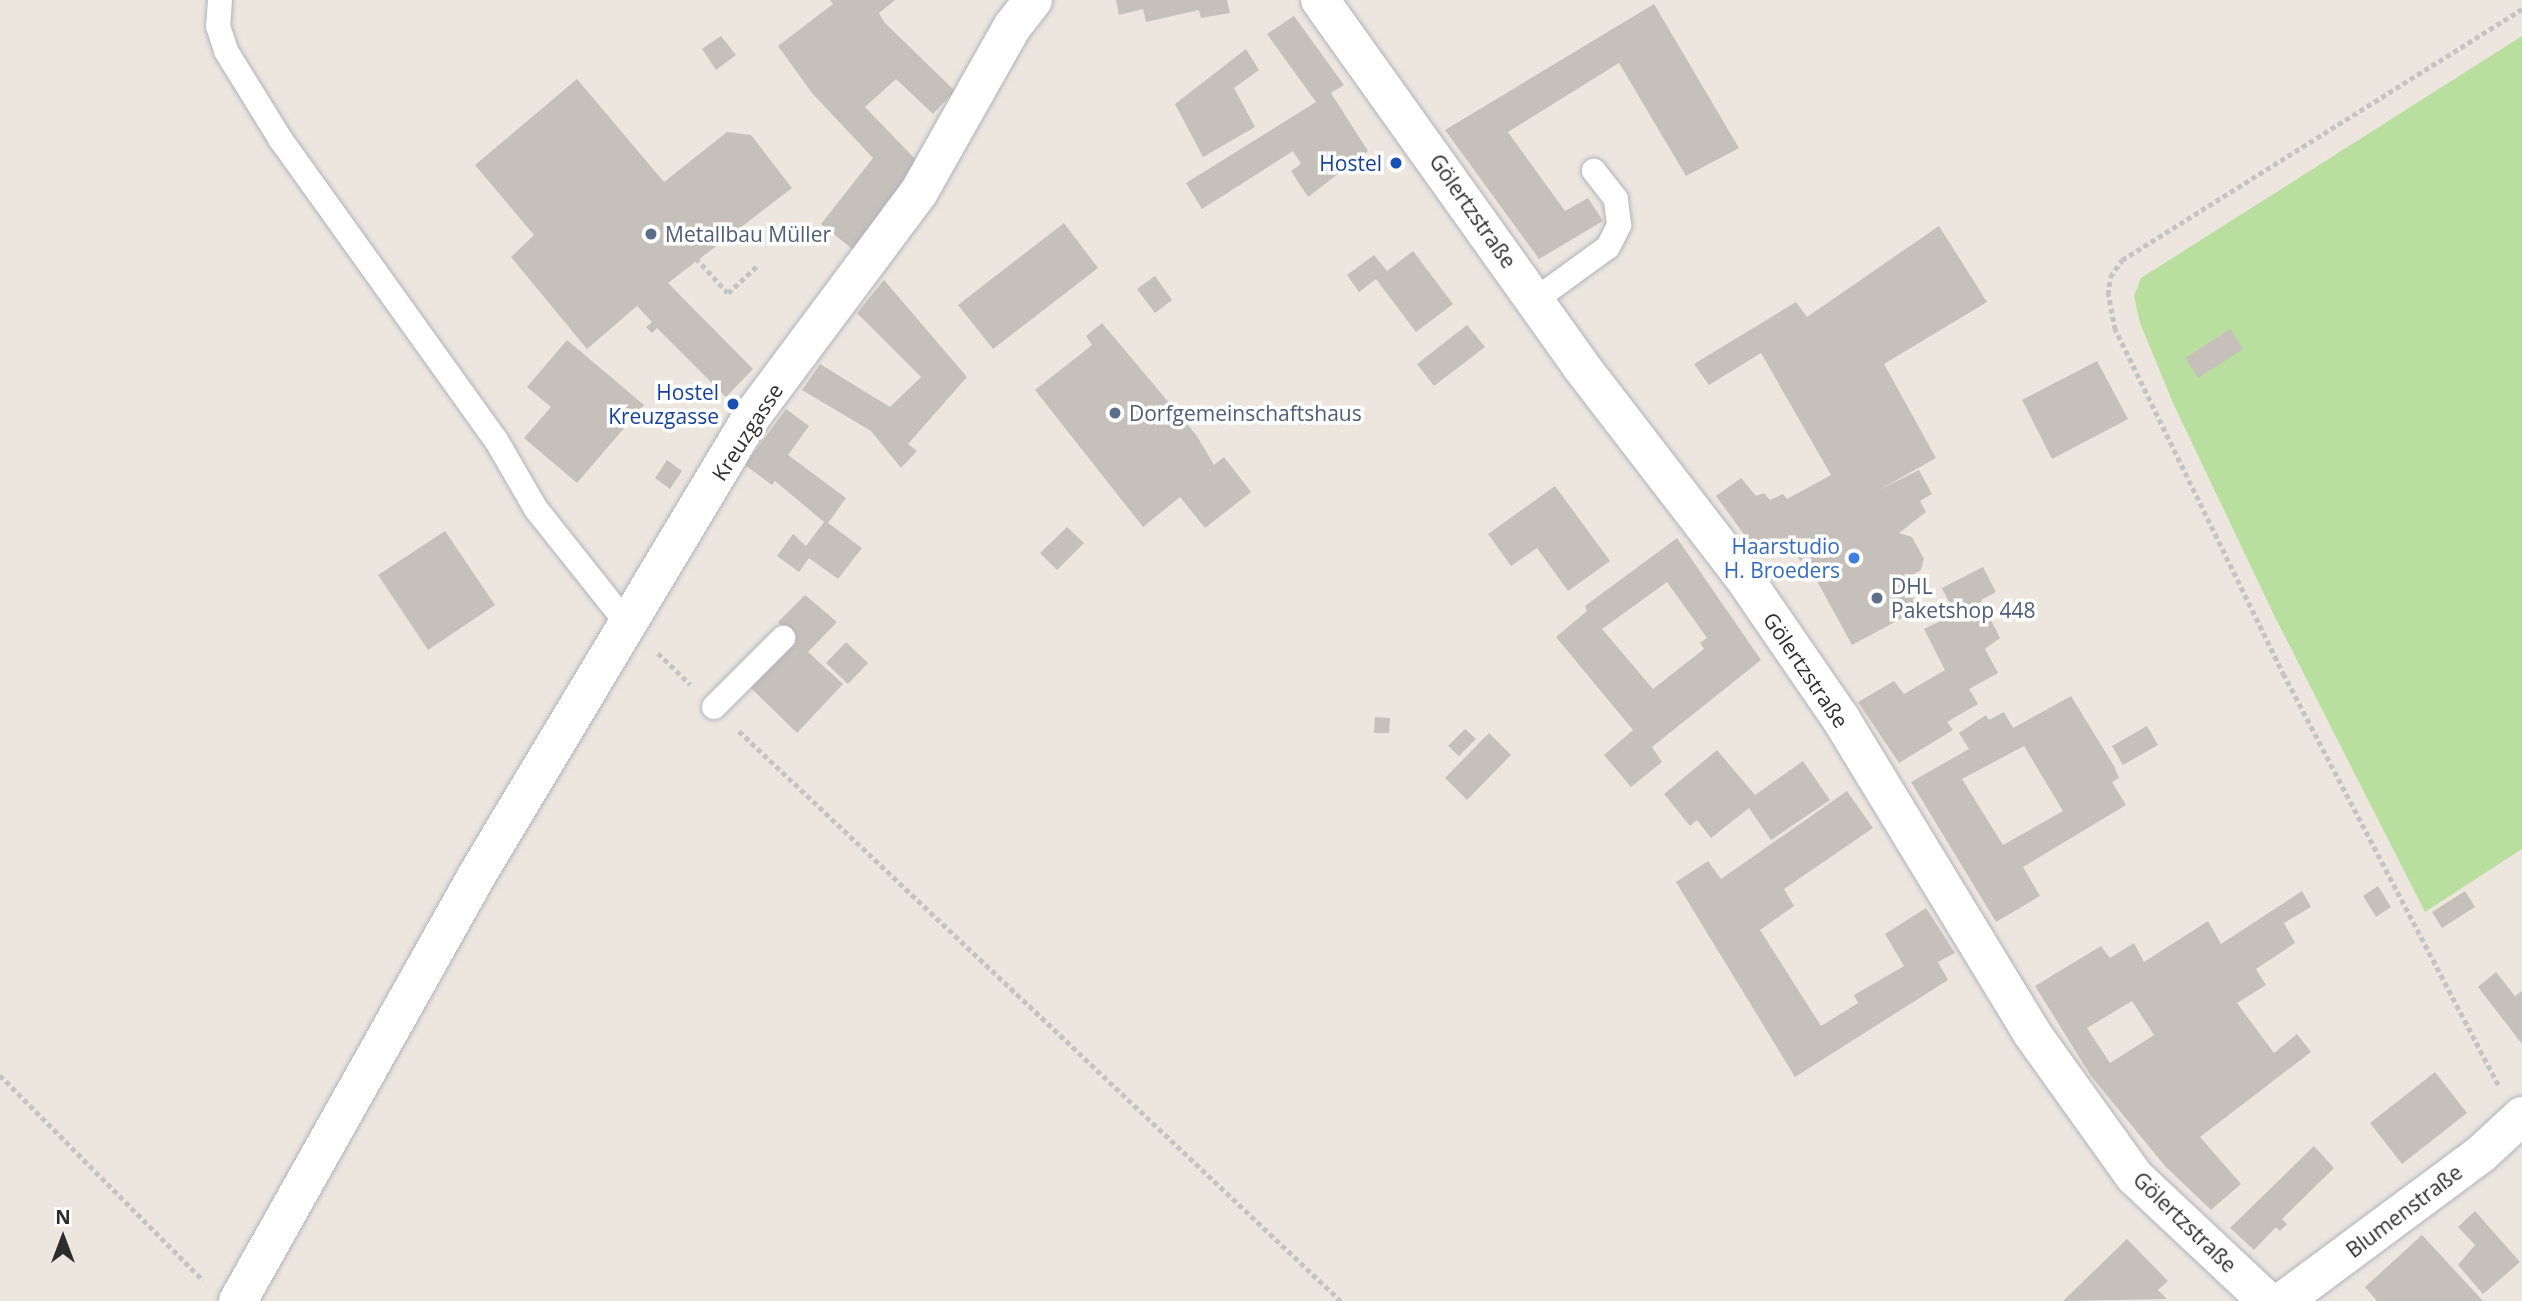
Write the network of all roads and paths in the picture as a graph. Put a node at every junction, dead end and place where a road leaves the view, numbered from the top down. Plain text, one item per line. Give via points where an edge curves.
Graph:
1 (220, 0) edge
2 (1033, 0) edge
3 (1320, 0) edge
4 (2522, 9) edge
5 (1594, 171) dead end
6 (696, 258) dead end
7 (758, 265) dead end
8 (1535, 300) junction
9 (629, 626) junction
10 (783, 638) dead end
11 (714, 706) junction
12 (0, 1075) edge
13 (2519, 1118) edge
14 (226, 1296) edge
15 (1341, 1301) edge
16 (2267, 1301) edge
17 (2283, 1301) edge

1 - 9 lane via 218,26 226,51 281,140 496,440 536,509
2 - 9 street, Kreuzgasse via 1012,27 914,201 752,415
3 - 8 street, Gölertzstraße
4 - 13 path via 2122,260 2110,277 2108,295 2115,330 2284,676
5 - 8 lane via 1616,199 1619,225 1608,247
6 - 7 path via 728,293
8 - 16 street, Gölertzstraße via 1742,575 1841,719 2031,1032 2135,1177
9 - 11 path
9 - 14 street, Kreuzgasse
10 - 11 lane
11 - 15 path
12 - 14 path
13 - 17 street, Blumenstraße via 2481,1154

